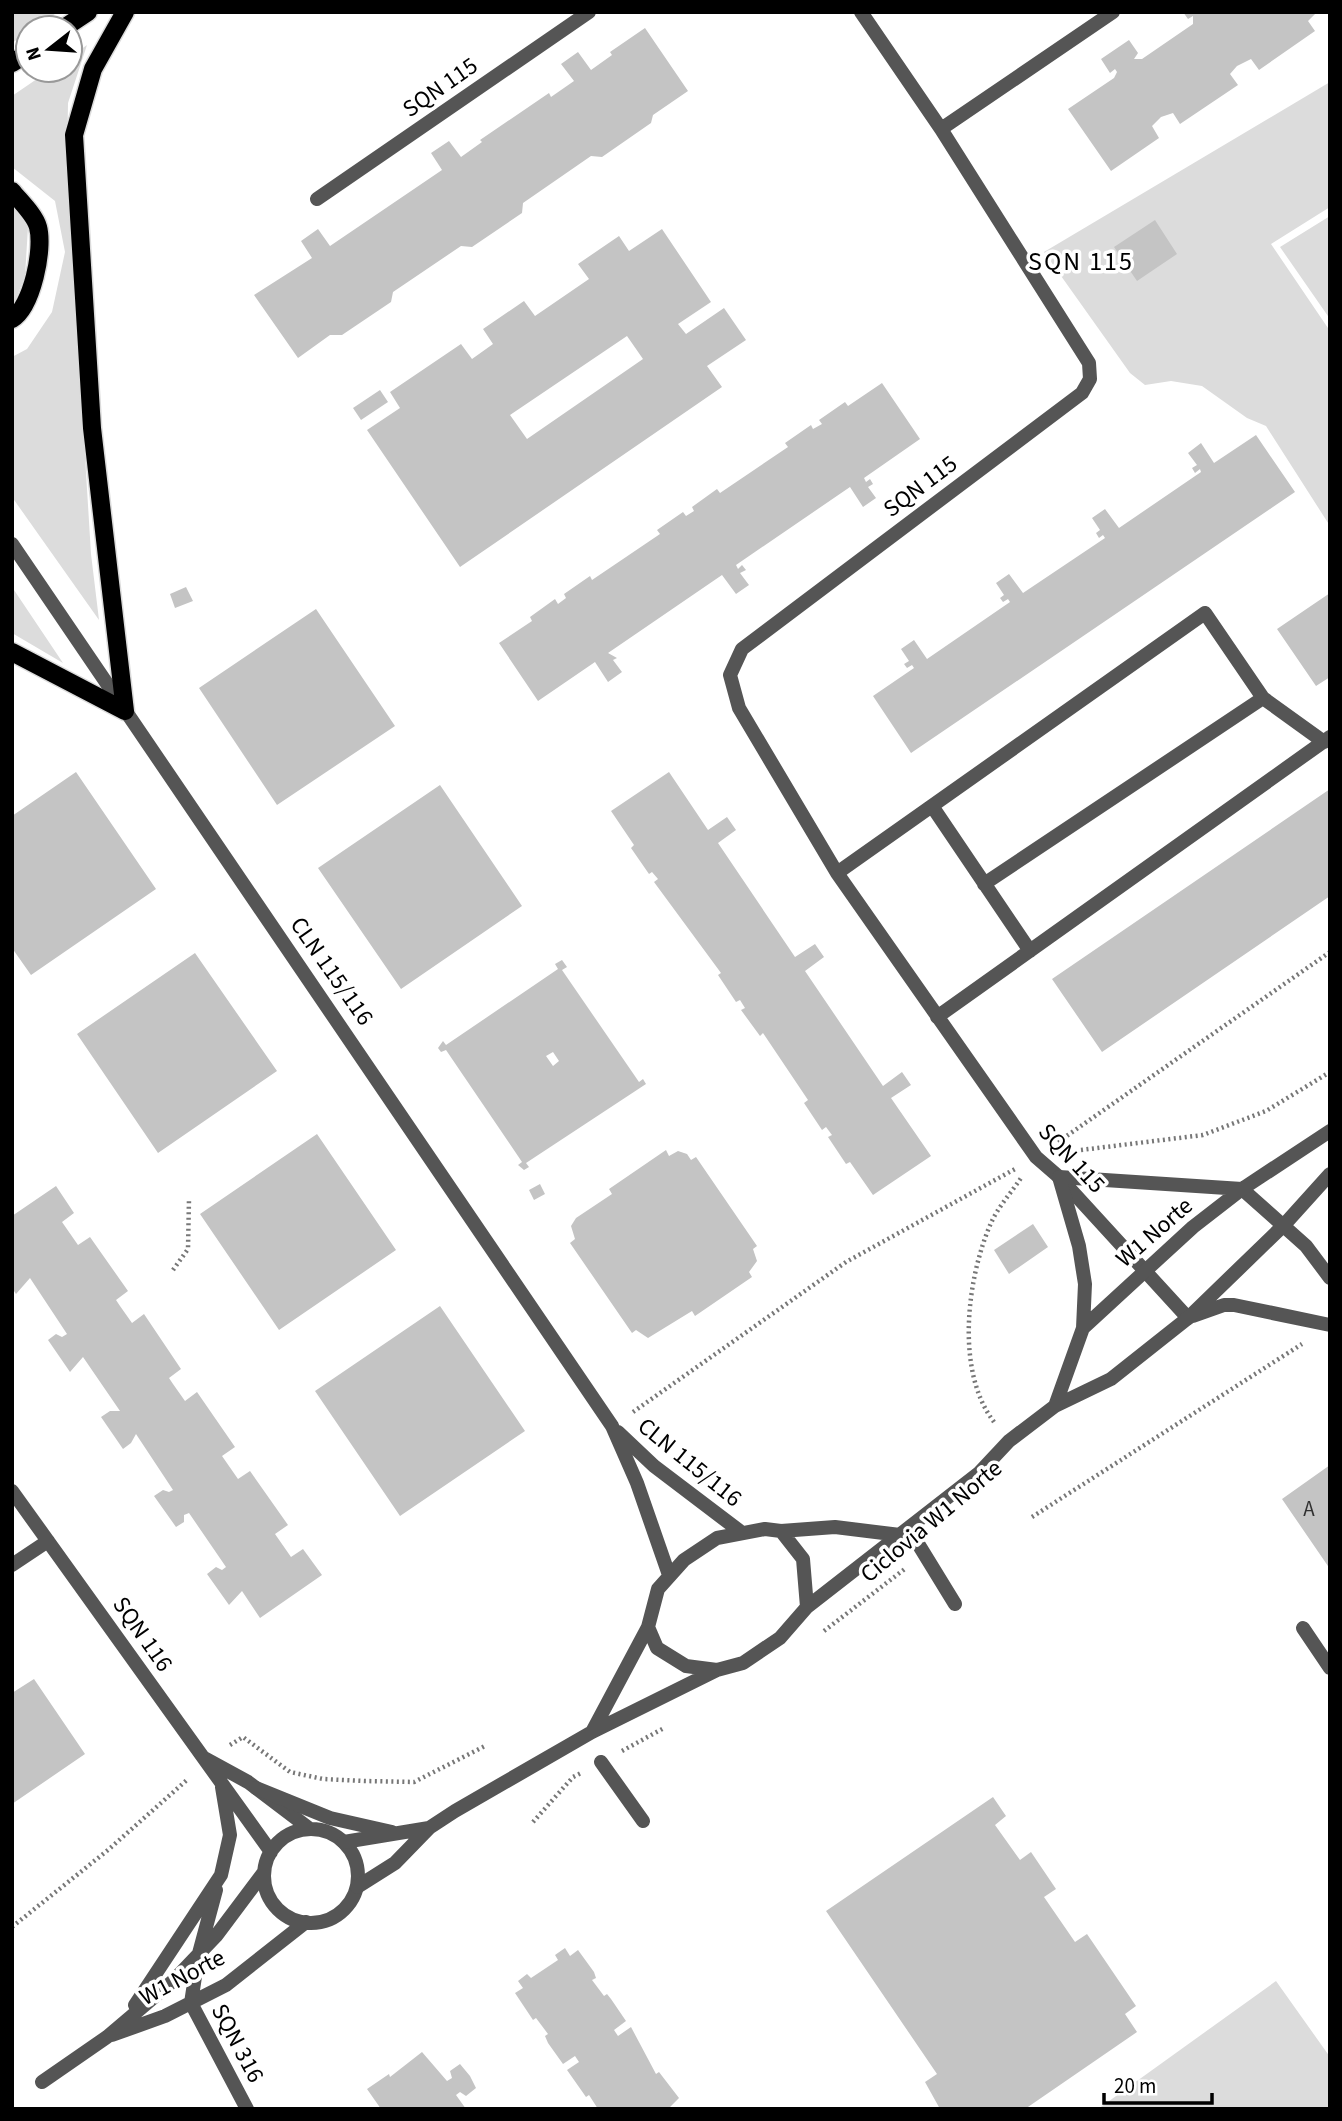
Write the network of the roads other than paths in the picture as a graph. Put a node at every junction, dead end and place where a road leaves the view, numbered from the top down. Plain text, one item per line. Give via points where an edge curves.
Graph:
1 (125, 12) edge
2 (589, 12) edge
3 (861, 12) edge
4 (1113, 12) edge
5 (941, 129) junction
6 (12, 191) edge
7 (317, 200) dead end
8 (12, 319) edge
9 (12, 544) edge
10 (12, 652) edge
11 (1263, 698) junction
12 (125, 711) junction
13 (1327, 739) edge
14 (932, 806) junction
15 (837, 873) junction
16 (984, 884) junction
17 (1030, 951) junction
18 (937, 1017) junction
19 (1330, 1131) edge
20 (1330, 1174) edge
21 (1059, 1177) junction
22 (1242, 1189) junction
23 (1284, 1225) junction
24 (1145, 1270) junction
25 (1330, 1278) edge
26 (1188, 1318) junction
27 (1330, 1325) edge
28 (1083, 1328) junction
29 (1055, 1406) junction
30 (612, 1426) junction
31 (12, 1491) edge
32 (781, 1531) junction
33 (741, 1532) junction
34 (904, 1532) junction
35 (48, 1541) junction
36 (12, 1564) edge
37 (669, 1575) junction
38 (955, 1604) dead end
39 (807, 1608) junction
40 (648, 1627) junction
41 (1303, 1628) dead end
42 (1330, 1668) edge
43 (717, 1670) junction
44 (592, 1732) junction
45 (200, 1755) junction
46 (601, 1762) road end
47 (222, 1785) junction
48 (256, 1788) junction
49 (643, 1821) dead end
50 (429, 1828) junction
51 (310, 1829) junction
52 (392, 1832) junction
53 (344, 1842) junction
54 (271, 1852) junction
55 (264, 1872) junction
56 (221, 1875) junction
57 (357, 1887) junction
58 (306, 1922) junction
59 (198, 1957) junction
60 (191, 2003) junction
61 (125, 2018) junction
62 (107, 2037) junction
63 (42, 2082) dead end
64 (247, 2109) edge

1 - 12 main road via 93,69 74,135 92,428
2 - 7 street, SQN 115
3 - 5 street, SQN 115
4 - 5 street
5 - 15 street, SQN 115 via 1089,363 1090,379 1082,393 742,649 730,675 739,708
6 - 8 main road via 38,227 36,283 20,315
9 - 12 street, CLN 115/116
10 - 12 main road
11 - 13 street
11 - 14 street via 1205,613
11 - 16 street
12 - 30 street, CLN 115/116
13 - 17 street
14 - 15 street
14 - 16 street
15 - 18 street, SQN 115
16 - 17 street
17 - 18 street
18 - 21 street, SQN 115 via 1036,1157
19 - 22 street, W1 Norte
20 - 23 street
21 - 22 street
21 - 24 street, SQN 115
21 - 28 street via 1081,1258
22 - 23 street
22 - 24 street, W1 Norte
23 - 25 street
23 - 26 street
24 - 26 street, SQN 115
24 - 28 street, W1 Norte
26 - 27 street via 1234,1305
26 - 29 street via 1111,1379
28 - 29 street, W1 Norte
29 - 34 street
30 - 33 street, CLN 115/116 via 654,1466
30 - 37 street, CLN 115/116
31 - 35 street, SQN 116
32 - 33 street
32 - 34 street via 835,1527
32 - 39 street via 803,1559
33 - 37 street via 717,1538
34 - 38 street
34 - 39 street
35 - 36 street
35 - 45 street, SQN 116
37 - 40 street via 658,1589
39 - 43 street via 780,1638 743,1662
40 - 43 street via 657,1648 676,1660
40 - 44 street
41 - 42 street
43 - 44 street
44 - 50 street
45 - 47 street, SQN 116
45 - 48 street, SQN 116
46 - 49 street
47 - 54 street, SQN 116
47 - 56 street, SQN 316 via 230,1835
48 - 51 street, SQN 116
48 - 52 street via 330,1818
50 - 52 street
50 - 57 street via 395,1863
51 - 53 street via 334,1834
51 - 54 street via 281,1839
52 - 53 street
53 - 57 street via 356,1863
54 - 55 street
55 - 58 street via 268,1893 280,1910
55 - 59 street, W1 Norte
56 - 59 street, SQN 316
56 - 61 street
57 - 58 street via 352,1900 332,1918
58 - 60 street, W1 Norte via 226,1985
59 - 60 street, SQN 316
59 - 61 street, W1 Norte
60 - 62 street, W1 Norte
60 - 64 street, SQN 316
61 - 62 street, W1 Norte
62 - 63 street, W1 Norte

